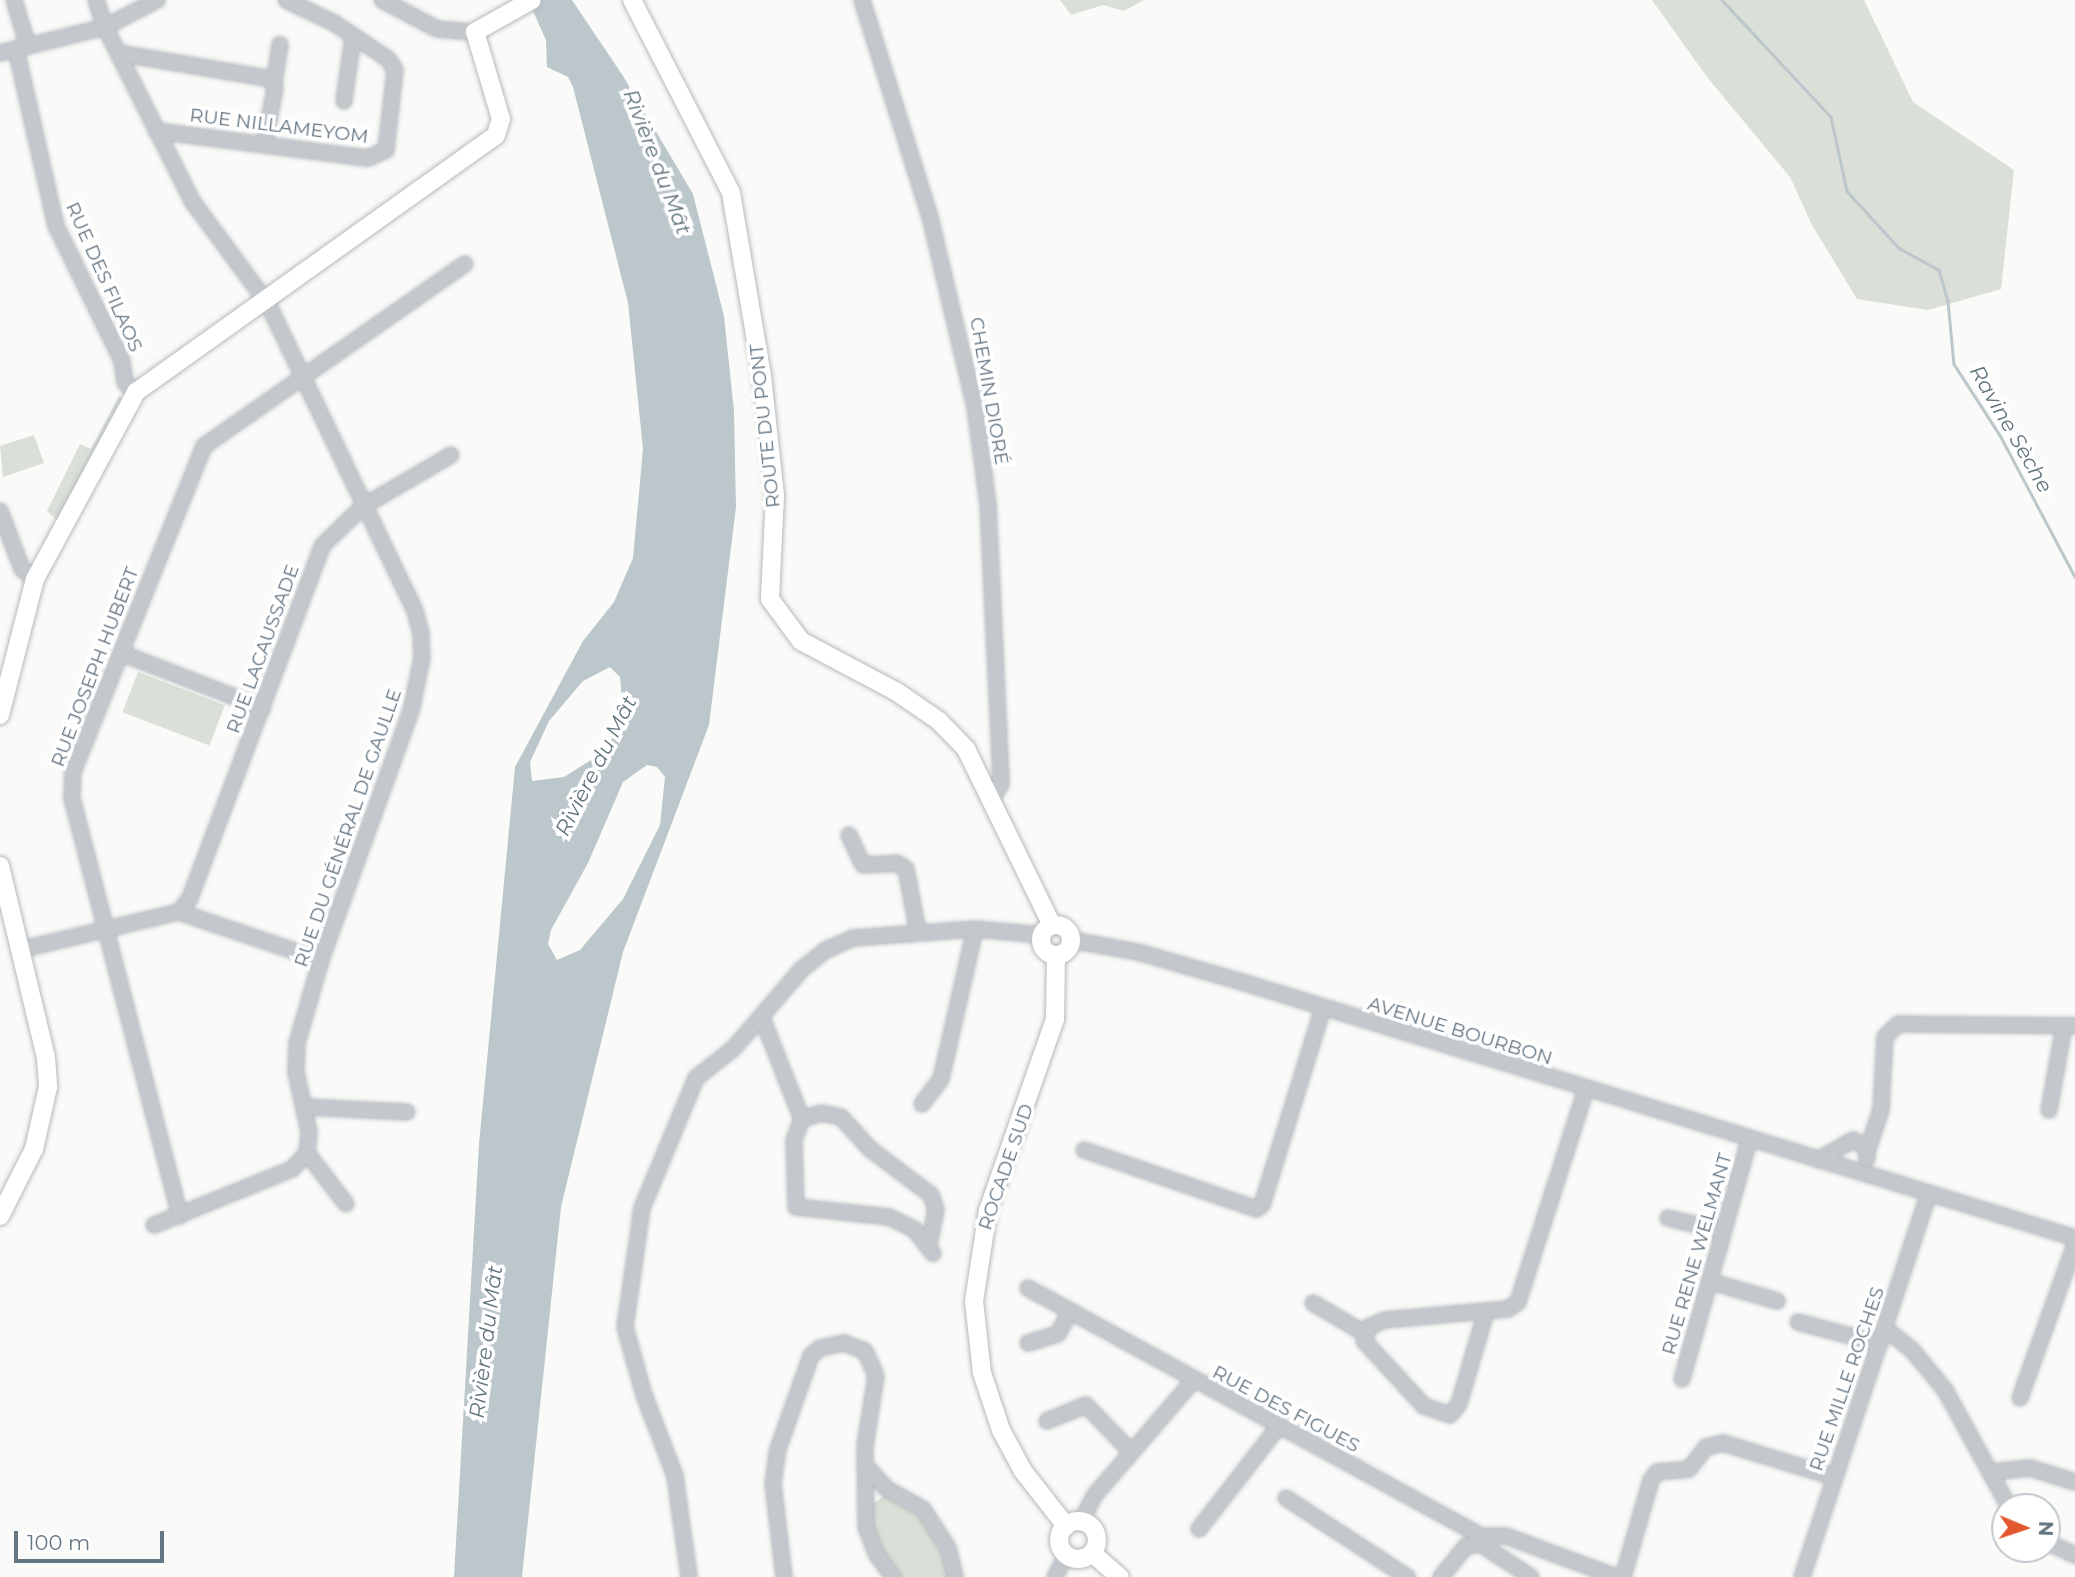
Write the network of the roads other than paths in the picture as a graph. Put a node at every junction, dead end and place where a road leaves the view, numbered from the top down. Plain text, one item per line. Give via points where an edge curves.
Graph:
1 (14, 0) edge
2 (96, 0) edge
3 (157, 0) edge
4 (286, 0) edge
5 (382, 0) edge
6 (532, 0) edge
7 (632, 0) edge
8 (862, 0) edge
9 (105, 27) junction
10 (475, 32) junction
11 (353, 37) junction
12 (280, 44) dead end
13 (22, 48) junction
14 (0, 53) edge
15 (118, 53) junction
16 (274, 83) junction
17 (345, 101) dead end
18 (156, 131) junction
19 (264, 144) junction
20 (465, 264) dead end
21 (265, 299) junction
22 (301, 375) junction
23 (136, 392) junction
24 (450, 455) dead end
25 (362, 507) junction
26 (0, 511) edge
27 (6, 549) edge
28 (35, 579) junction
29 (121, 653) junction
30 (263, 708) junction
31 (0, 715) edge
32 (992, 799) junction
33 (849, 835) dead end
34 (0, 866) edge
35 (179, 912) junction
36 (107, 928) junction
37 (975, 929) junction
38 (1047, 930) junction
39 (918, 932) junction
40 (1071, 940) junction
41 (19, 950) junction
42 (1056, 955) junction
43 (321, 960) junction
44 (1323, 1009) junction
45 (762, 1018) junction
46 (2070, 1027) edge
47 (1586, 1089) junction
48 (922, 1104) dead end
49 (304, 1107) junction
50 (2049, 1110) dead end
51 (407, 1112) dead end
52 (802, 1119) junction
53 (1878, 1124) junction
54 (1749, 1140) junction
55 (1857, 1141) junction
56 (1841, 1147) junction
57 (1084, 1150) dead end
58 (307, 1153) junction
59 (1867, 1155) junction
60 (1818, 1160) junction
61 (1849, 1167) junction
62 (1877, 1176) junction
63 (1929, 1194) junction
64 (346, 1204) dead end
65 (0, 1216) edge
66 (180, 1216) junction
67 (1668, 1218) dead end
68 (155, 1225) dead end
69 (1723, 1231) junction
70 (2075, 1238) edge
71 (2075, 1244) edge
72 (1712, 1282) junction
73 (1028, 1288) dead end
74 (1777, 1301) dead end
75 (1314, 1303) dead end
76 (1070, 1311) junction
77 (1486, 1312) junction
78 (1798, 1322) dead end
79 (1886, 1329) junction
80 (1364, 1333) junction
81 (1028, 1343) dead end
82 (1880, 1344) junction
83 (1682, 1379) dead end
84 (1193, 1381) junction
85 (2020, 1398) dead end
86 (1047, 1420) dead end
87 (1278, 1427) junction
88 (1131, 1451) junction
89 (866, 1466) junction
90 (1991, 1472) junction
91 (1834, 1477) junction
92 (2075, 1482) edge
93 (887, 1489) junction
94 (2002, 1493) edge
95 (1286, 1498) dead end
96 (866, 1504) junction
97 (1073, 1524) junction
98 (1199, 1529) dead end
99 (1485, 1541) junction
100 (1078, 1555) junction
101 (689, 1577) edge
102 (783, 1577) edge
103 (893, 1577) edge
104 (956, 1577) edge
105 (1055, 1577) edge
106 (1066, 1577) edge
107 (1120, 1577) edge
108 (1407, 1577) edge
109 (1441, 1577) edge
110 (1531, 1577) edge
111 (1616, 1577) edge
112 (1623, 1577) edge
113 (1802, 1577) edge

1 - 13 street, RUE DES FILAOS
2 - 9 street, RUE DU GÉNÉRAL DE GAULLE
3 - 9 street
4 - 11 street, RUE NILLAMEYOM
5 - 10 street via 437,29
6 - 10 main road
7 - 32 main road, ROUTE DU PONT via 731,193 762,376 775,495 770,598 801,641 897,692 939,721 966,749
8 - 32 street, CHEMIN DIORÉ via 930,217 975,407 988,504 1001,784
9 - 13 street
9 - 15 street, RUE DU GÉNÉRAL DE GAULLE
10 - 21 main road via 500,120 496,135
11 - 17 street, RUE NILLAMEYOM
11 - 19 street, RUE NILLAMEYOM via 388,59 395,70 386,150 368,158
12 - 16 street
13 - 14 street
13 - 23 street, RUE DES FILAOS via 56,226 122,361 125,383
15 - 16 street via 267,77
15 - 18 street, RUE DU GÉNÉRAL DE GAULLE
16 - 19 street
18 - 19 street, RUE NILLAMEYOM
18 - 21 street, RUE DU GÉNÉRAL DE GAULLE via 192,201
20 - 22 street, RUE JOSEPH HUBERT
21 - 22 street, RUE DU GÉNÉRAL DE GAULLE
21 - 23 main road
22 - 25 street, RUE DU GÉNÉRAL DE GAULLE
22 - 29 street, RUE JOSEPH HUBERT via 204,446
23 - 28 main road
24 - 25 street, RUE LACAUSSADE
25 - 30 street, RUE LACAUSSADE via 322,546
25 - 43 street, RUE DU GÉNÉRAL DE GAULLE via 415,611 422,658 411,711
26 - 27 street
27 - 28 street
28 - 31 main road
29 - 30 street
29 - 36 street, RUE JOSEPH HUBERT via 71,785
30 - 35 street, RUE LACAUSSADE via 190,898
32 - 38 main road, ROUTE DU PONT
33 - 39 street via 863,865 898,863 906,869
34 - 41 main road
35 - 36 street
35 - 43 street
36 - 41 street
36 - 66 street, RUE JOSEPH HUBERT
37 - 38 street
37 - 39 street
37 - 48 street via 941,1079
38 - 40 main road via 1065,928
38 - 42 main road via 1044,949
39 - 45 street via 867,935 826,950 801,971
40 - 42 main road via 1066,951
40 - 44 street, AVENUE BOURBON via 1138,952
41 - 65 main road via 46,1057 48,1087 34,1149
42 - 97 main road, ROCADE SUD via 1055,1019 988,1210 974,1301 980,1362 996,1419 1023,1471
43 - 49 street, RUE DU GÉNÉRAL DE GAULLE via 295,1058
44 - 47 street, AVENUE BOURBON
44 - 57 street via 1262,1205 1256,1209
45 - 52 street
45 - 101 street via 693,1083 642,1208 625,1318 626,1337 644,1395 675,1476
46 - 50 street
46 - 53 street via 1898,1024 1885,1037
47 - 54 street, AVENUE BOURBON
47 - 77 street via 1518,1303
49 - 51 street
49 - 58 street, RUE DU GÉNÉRAL DE GAULLE
52 - 52 street via 794,1140 796,1207 889,1217 914,1229 931,1249 936,1210 931,1195 870,1149 841,1117 821,1113
53 - 55 street
53 - 59 street
54 - 60 street, AVENUE BOURBON
54 - 69 street, RUE RENE WELMANT
55 - 56 street
55 - 59 street
56 - 60 street
56 - 61 street
58 - 64 street
58 - 66 street via 292,1169
59 - 61 street
59 - 62 street
60 - 61 street, AVENUE BOURBON
61 - 62 street, AVENUE BOURBON
62 - 63 street, AVENUE BOURBON
63 - 70 street, AVENUE BOURBON
63 - 79 street, RUE MILLE ROCHES
66 - 68 street
67 - 69 street
69 - 72 street, RUE RENE WELMANT
71 - 85 street
72 - 74 street
72 - 83 street, RUE RENE WELMANT
73 - 76 street, RUE DES FIGUES
75 - 80 street
76 - 81 street via 1058,1334
76 - 84 street, RUE DES FIGUES
77 - 80 street via 1385,1320
77 - 80 street via 1459,1404 1450,1415 1424,1406 1366,1348
78 - 82 street
79 - 82 street, RUE MILLE ROCHES
79 - 90 street via 1912,1350 1945,1390
82 - 91 street, RUE MILLE ROCHES
84 - 87 street, RUE DES FIGUES
84 - 88 street
86 - 88 street via 1086,1405
87 - 98 street
87 - 99 street, RUE DES FIGUES
88 - 97 street
89 - 93 street
89 - 96 street
89 - 102 street via 876,1391 873,1362 858,1347 834,1343 820,1348 805,1367 777,1456 773,1483
90 - 92 street via 2030,1468
90 - 94 street
91 - 112 street via 1723,1443 1706,1447 1689,1469 1657,1472 1651,1480
91 - 113 street, RUE MILLE ROCHES
93 - 96 street
93 - 104 street via 909,1497 935,1523
95 - 108 street
96 - 103 street via 869,1541
97 - 100 main road via 1060,1544
97 - 100 main road, ROCADE SUD via 1096,1537
99 - 109 street via 1466,1546
99 - 110 street via 1500,1560
99 - 111 street via 1493,1533 1506,1536
100 - 105 street
100 - 106 street
100 - 107 main road

